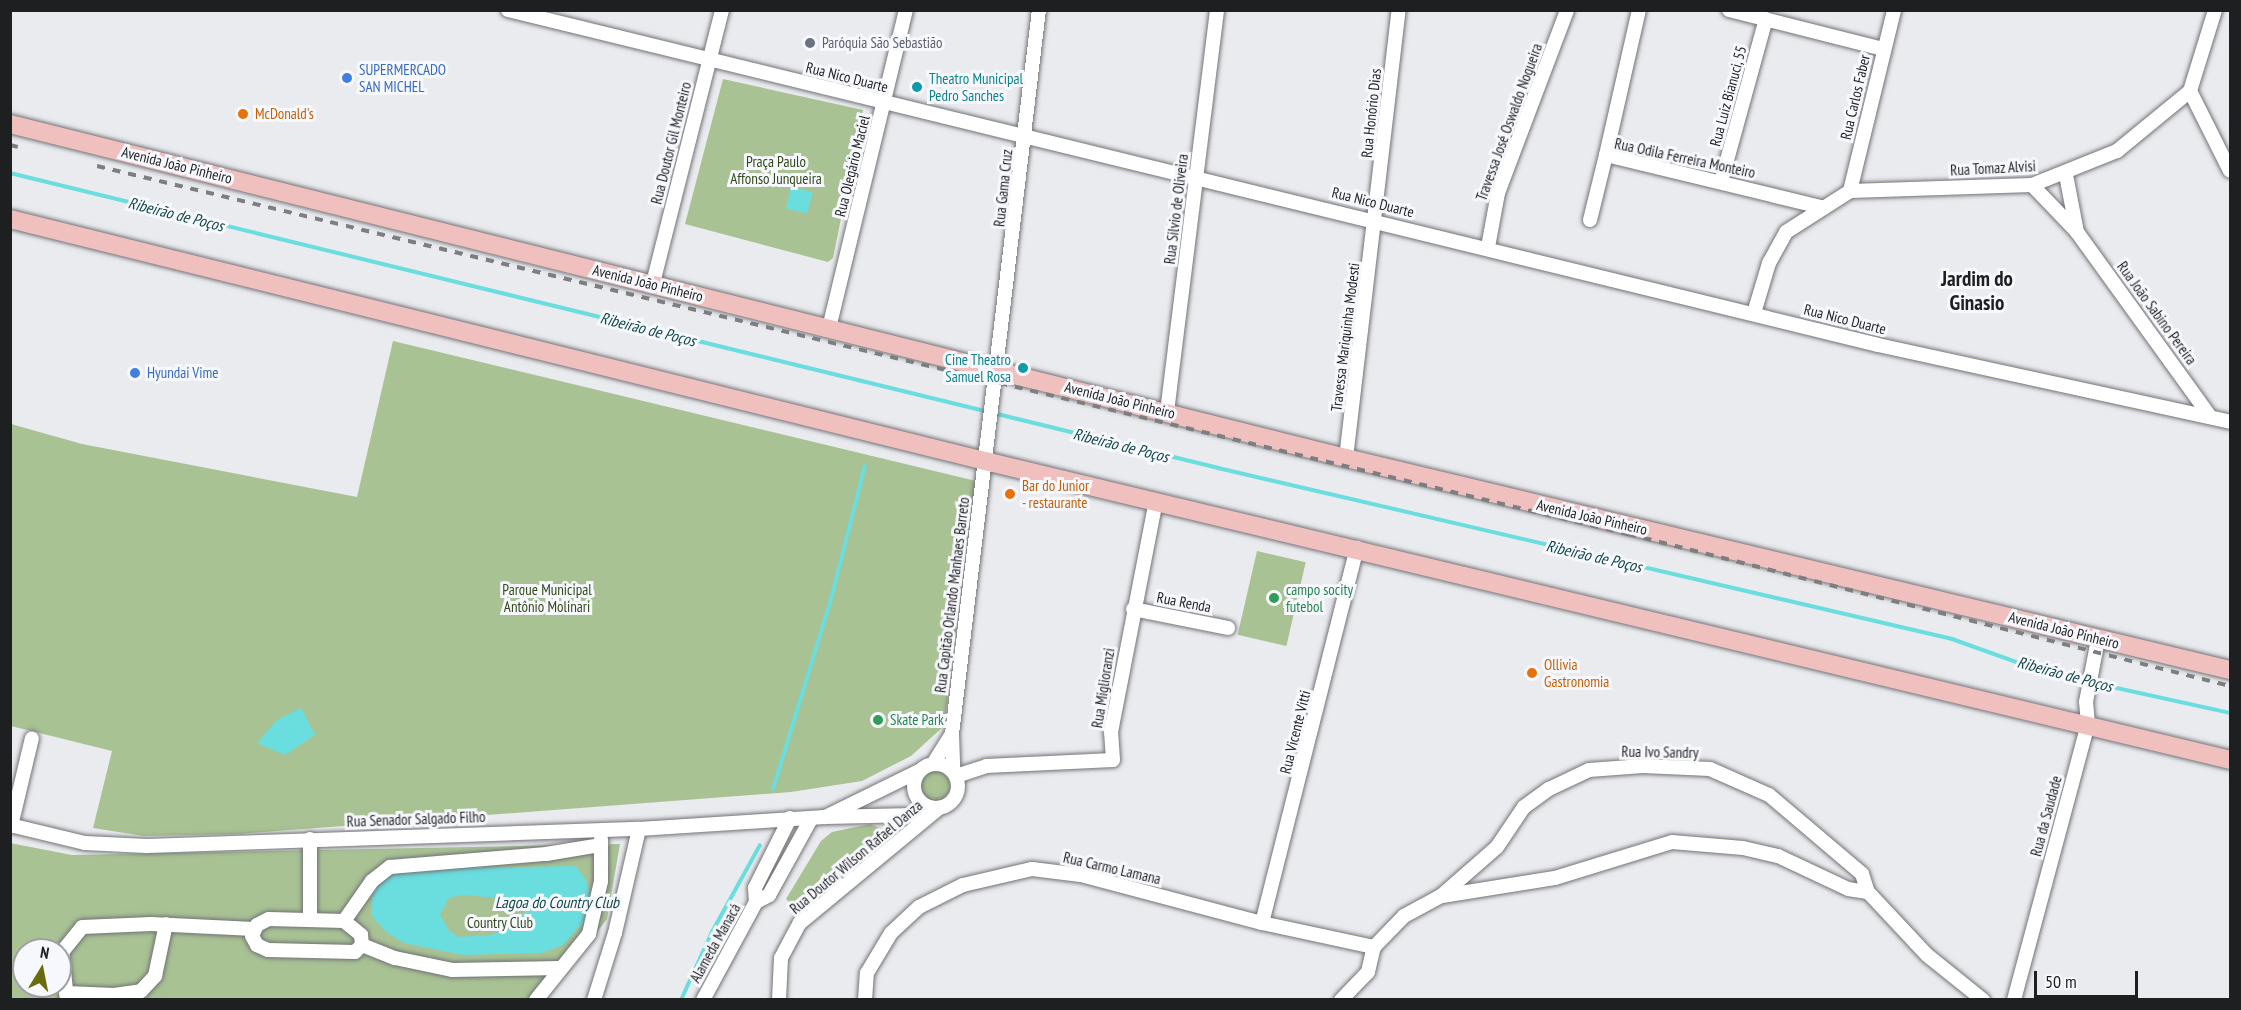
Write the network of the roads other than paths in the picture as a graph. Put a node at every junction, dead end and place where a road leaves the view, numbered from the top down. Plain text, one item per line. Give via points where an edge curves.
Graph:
1 (508, 10) edge
2 (722, 10) edge
3 (906, 10) edge
4 (1039, 10) edge
5 (1217, 10) edge
6 (1399, 10) edge
7 (1567, 10) edge
8 (1639, 10) edge
9 (1729, 10) edge
10 (1894, 10) edge
11 (2215, 10) edge
12 (1766, 19) junction
13 (1883, 50) junction
14 (709, 60) junction
15 (2190, 90) junction
16 (884, 103) junction
17 (10, 124) edge
18 (1025, 135) junction
19 (1606, 155) junction
20 (2230, 171) edge
21 (2066, 174) junction
22 (1197, 177) junction
23 (1721, 182) junction
24 (2032, 185) junction
25 (1850, 191) junction
26 (1821, 207) junction
27 (10, 219) edge
28 (1376, 220) junction
29 (1590, 220) dead end
30 (2077, 231) junction
31 (1488, 247) junction
32 (653, 283) junction
33 (1754, 313) junction
34 (829, 328) junction
35 (999, 370) junction
36 (995, 396) joint
37 (1167, 412) junction
38 (2209, 415) junction
39 (2230, 422) edge
40 (1346, 458) junction
41 (985, 461) junction
42 (1156, 501) junction
43 (1357, 548) junction
44 (1133, 609) junction
45 (1228, 628) dead end
46 (2098, 639) junction
47 (2230, 670) edge
48 (2088, 724) junction
49 (952, 734) junction
50 (32, 738) dead end
51 (2230, 760) edge
52 (933, 764) junction
53 (919, 771) junction
54 (954, 774) junction
55 (933, 807) junction
56 (790, 818) junction
57 (818, 818) junction
58 (11, 826) edge
59 (639, 829) junction
60 (601, 830) junction
61 (310, 839) junction
62 (601, 845) junction
63 (1868, 892) junction
64 (1441, 896) junction
65 (756, 902) junction
66 (310, 919) junction
67 (344, 921) junction
68 (1262, 923) junction
69 (166, 924) junction
70 (254, 929) junction
71 (72, 940) edge
72 (362, 945) junction
73 (1374, 947) junction
74 (560, 968) junction
75 (72, 996) edge
76 (536, 999) edge
77 (594, 999) edge
78 (703, 999) edge
79 (779, 999) edge
80 (865, 999) edge
81 (1341, 999) edge
82 (1983, 999) edge
83 (2014, 999) edge

1 - 14 street, Rua Nico Duarte
2 - 14 street, Rua Doutor Gil Monteiro
3 - 16 street, Rua Olegário Maciel
4 - 18 street, Rua Gama Cruz
5 - 22 street, Rua Silvio de Oliveira
6 - 28 street, Rua Honório Dias
7 - 31 street, Travessa José Oswaldo Nogueira via 1498,193
8 - 19 street
9 - 12 street
10 - 13 street, Rua Carlos Faber
11 - 15 street
12 - 13 street
12 - 23 street, Rua Luiz Bianuci, 55
13 - 25 street, Rua Carlos Faber
14 - 16 street, Rua Nico Duarte
14 - 32 street, Rua Doutor Gil Monteiro
15 - 20 street
15 - 21 street, Rua Tomaz Alvisi via 2117,151
16 - 18 street, Rua Nico Duarte
16 - 34 street, Rua Olegário Maciel
17 - 32 main road, Avenida João Pinheiro
18 - 22 street, Rua Nico Duarte
18 - 35 street, Rua Gama Cruz
19 - 23 street, Rua Odila Ferreira Monteiro
19 - 29 street, Rua Odila Ferreira Monteiro
21 - 24 street, Rua Tomaz Alvisi
21 - 30 street
22 - 28 street, Rua Nico Duarte
22 - 37 street, Rua Silvio de Oliveira
23 - 26 street, Rua Odila Ferreira Monteiro
24 - 25 street, Rua Tomaz Alvisi
24 - 30 street, Rua João Sabino Pereira
25 - 26 street, Rua Tomaz Alvisi
26 - 33 street, Rua Tomaz Alvisi via 1786,232 1769,263
27 - 41 main road
28 - 31 street, Rua Nico Duarte
28 - 40 street, Travessa Mariquinha Modesti
30 - 38 street, Rua João Sabino Pereira
31 - 33 street, Rua Nico Duarte
32 - 34 main road, Avenida João Pinheiro
33 - 38 street, Rua Nico Duarte via 1878,345
34 - 35 main road, Avenida João Pinheiro
35 - 36 street, Rua Gama Cruz
35 - 37 main road, Avenida João Pinheiro
36 - 41 street, Rua Capitão Orlando Manhaes Barreto
37 - 40 main road, Avenida João Pinheiro
38 - 39 street, Rua Nico Duarte
40 - 46 main road, Avenida João Pinheiro
41 - 42 main road
41 - 49 street, Rua Capitão Orlando Manhaes Barreto
42 - 43 main road
42 - 44 street, Rua Miglioranzi
43 - 48 main road
43 - 68 street, Rua Vicente Vitti
44 - 45 street, Rua Renda
44 - 54 street, Rua Miglioranzi via 1112,732 1113,760 986,766
46 - 47 main road, Avenida João Pinheiro
46 - 48 street, Rua da Saudade via 2086,702
48 - 51 main road
48 - 83 street, Rua da Saudade
49 - 52 street
49 - 54 street, Rua Capitão Orlando Manhaes Barreto
50 - 58 street
52 - 53 street
52 - 54 street
53 - 55 street via 914,790
53 - 57 street
54 - 55 street via 956,796
55 - 57 street, Rua Senador Salgado Filho via 914,815
55 - 79 street, Rua Doutor Wilson Rafael Danza via 800,924 781,958
56 - 57 street, Rua Senador Salgado Filho
56 - 59 street, Rua Senador Salgado Filho
56 - 65 street, Alameda Manacá via 755,888
57 - 65 street, Alameda Manacá via 769,895
58 - 61 street, Rua Senador Salgado Filho via 85,843 147,846
59 - 60 street, Rua Senador Salgado Filho
59 - 77 street via 615,933
60 - 61 street, Rua Senador Salgado Filho
60 - 62 street
61 - 66 street
62 - 67 street via 546,854 390,867 372,881
62 - 74 street via 601,881 589,934
63 - 64 street via 1848,889 1778,856 1681,842 1555,878
63 - 64 street, Rua Ivo Sandry via 1862,874 1769,795 1710,769 1643,765 1589,770 1549,789 1524,807 1497,847
63 - 82 street, Rua Ivo Sandry via 1927,955
64 - 73 street via 1404,916
65 - 78 street, Alameda Manacá
66 - 67 street
66 - 70 street via 269,919
67 - 72 street via 361,935
68 - 73 street, Rua Carmo Lamana
68 - 80 street, Rua Carmo Lamana via 1081,875 1032,869 963,885 919,907 891,933 867,973
69 - 70 street
69 - 71 street via 82,927
69 - 75 street via 154,976 141,991
70 - 72 street via 252,936 257,945 277,951 351,953
72 - 74 street via 395,958 452,970
73 - 81 street via 1368,972
74 - 76 street

